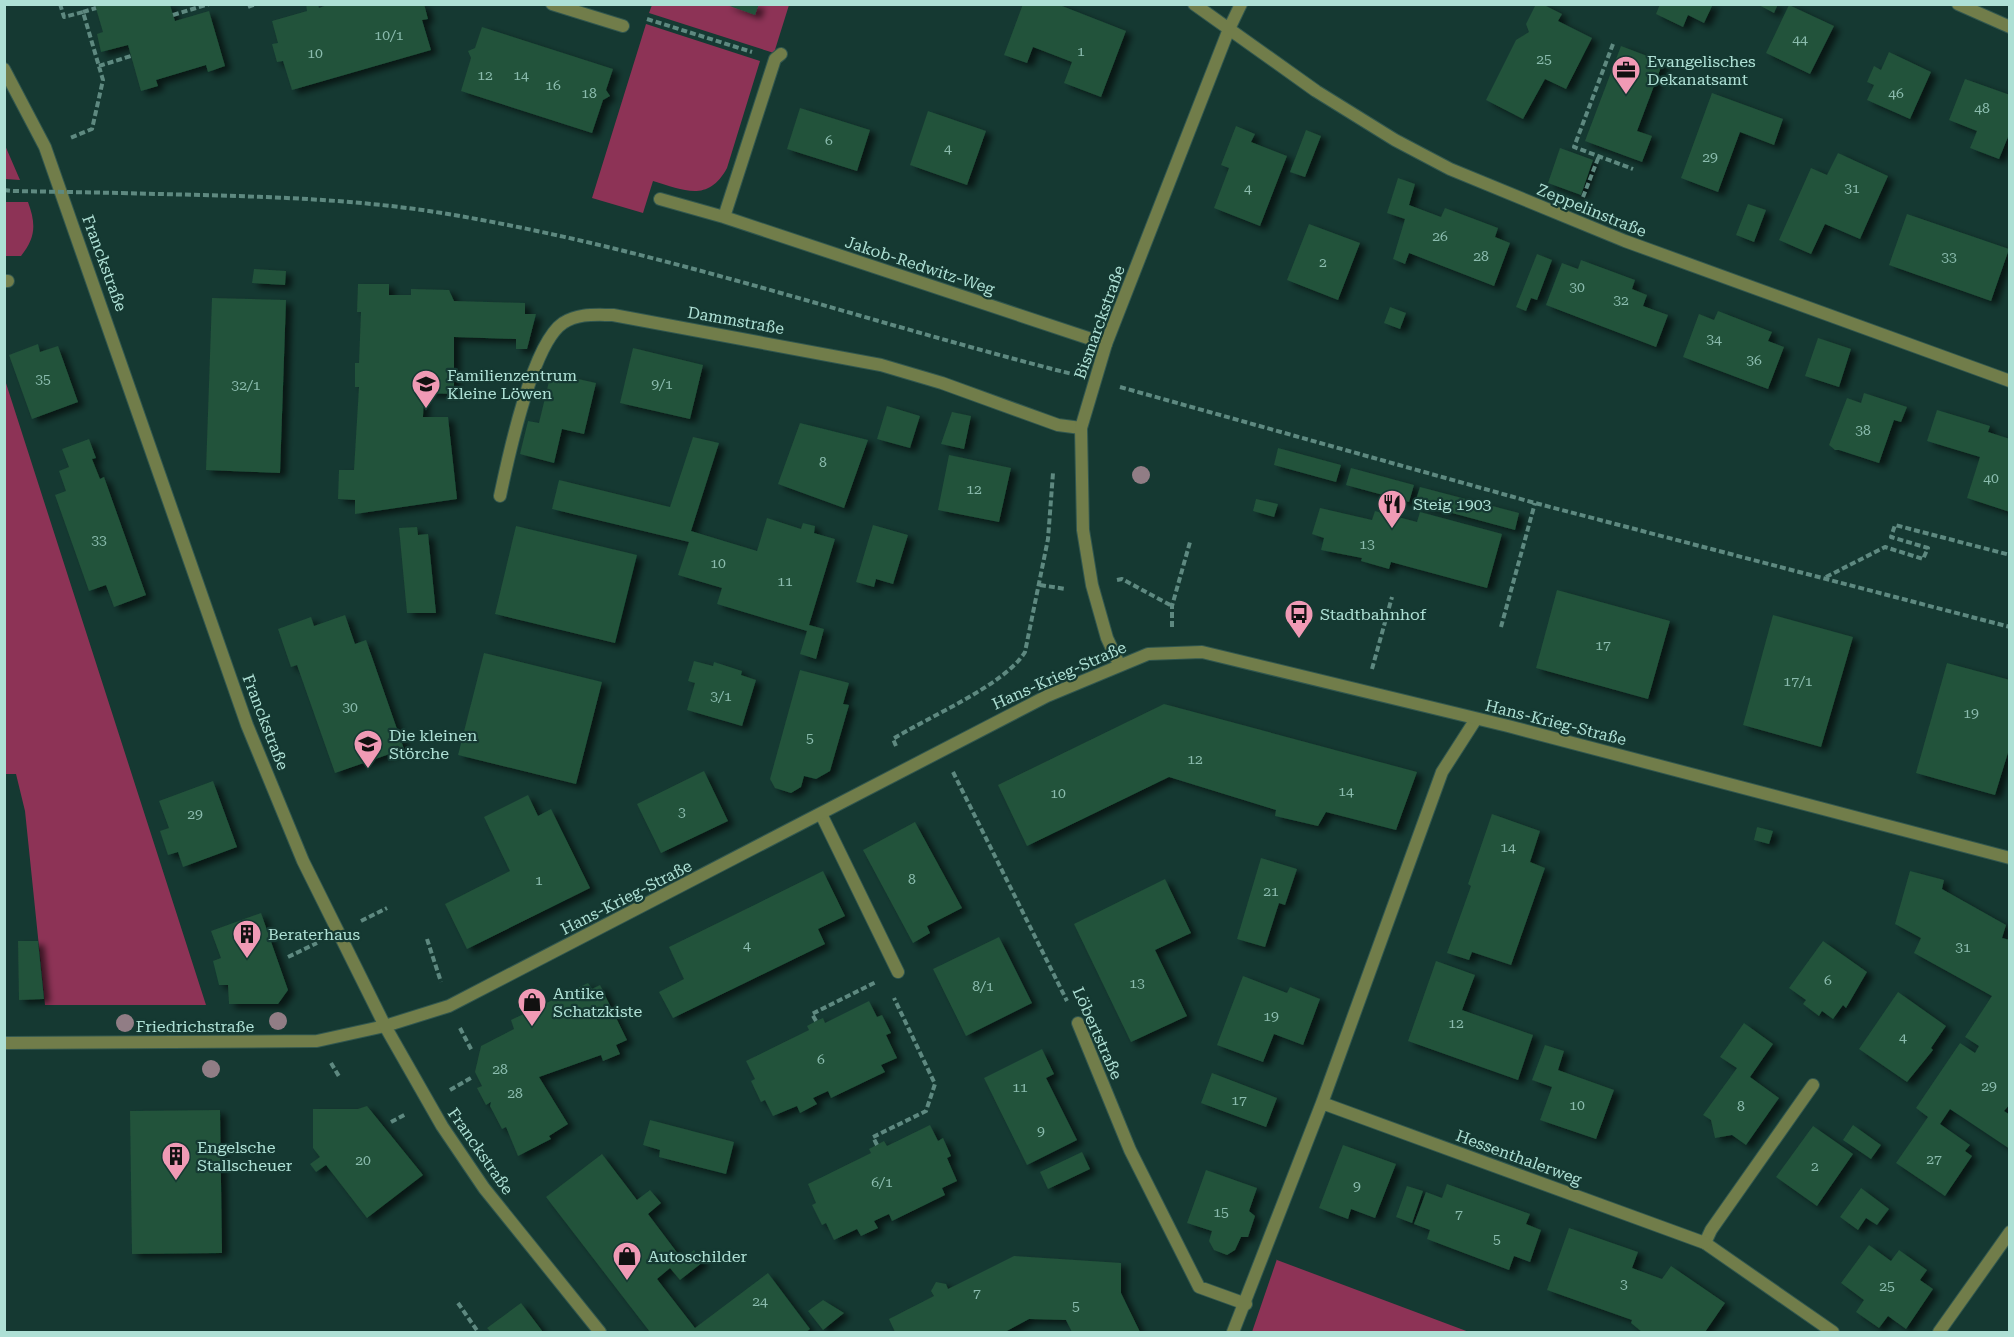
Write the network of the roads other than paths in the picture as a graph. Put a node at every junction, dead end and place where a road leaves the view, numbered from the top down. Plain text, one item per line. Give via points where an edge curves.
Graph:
1 (552, 4) edge
2 (1194, 4) edge
3 (1241, 4) edge
4 (1958, 4) edge
5 (622, 26) dead end
6 (2010, 27) edge
7 (1228, 29) junction
8 (778, 57) road end
9 (4, 69) edge
10 (660, 199) dead end
11 (724, 217) junction
12 (1106, 344) junction
13 (2010, 381) edge
14 (1080, 428) junction
15 (500, 496) dead end
16 (1119, 664) junction
17 (1476, 719) junction
18 (821, 814) junction
19 (2010, 858) edge
20 (898, 972) road end
21 (1078, 1023) road end
22 (385, 1026) junction
23 (4, 1044) edge
24 (1813, 1085) dead end
25 (1322, 1103) junction
26 (2010, 1232) edge
27 (1705, 1243) junction
28 (1246, 1304) junction
29 (600, 1332) edge
30 (1233, 1332) edge
31 (1833, 1332) edge
32 (1939, 1332) edge

1 - 5 street
2 - 7 street, Zeppelinstraße
3 - 7 street, Bismarckstraße
4 - 6 street
7 - 12 street, Bismarckstraße
7 - 13 street, Zeppelinstraße via 1316,91 1450,169 1625,241
8 - 11 street
9 - 22 street, Franckstraße via 45,147 248,725 303,861
10 - 11 street, Jakob-Redwitz-Weg
11 - 12 street, Jakob-Redwitz-Weg
12 - 14 street, Bismarckstraße
14 - 15 street, Dammstraße via 1058,425 942,382 881,365 613,315 584,315 562,324 545,348 514,434
14 - 16 street, Bismarckstraße via 1083,530 1092,585
16 - 17 street, Hans-Krieg-Straße via 1148,654 1202,652
16 - 18 street, Hans-Krieg-Straße via 1047,696
17 - 19 street, Hans-Krieg-Straße
17 - 25 street via 1442,772
18 - 20 street
18 - 22 street, Hans-Krieg-Straße via 449,1006
21 - 28 street, Löbertstraße via 1130,1150 1198,1287
22 - 23 street, Friedrichstraße via 317,1041
22 - 29 street, Franckstraße via 442,1126 484,1188
24 - 27 street
25 - 27 street, Hessenthalerweg
25 - 28 street
26 - 32 street
27 - 31 street, Hessenthalerweg
28 - 30 street

